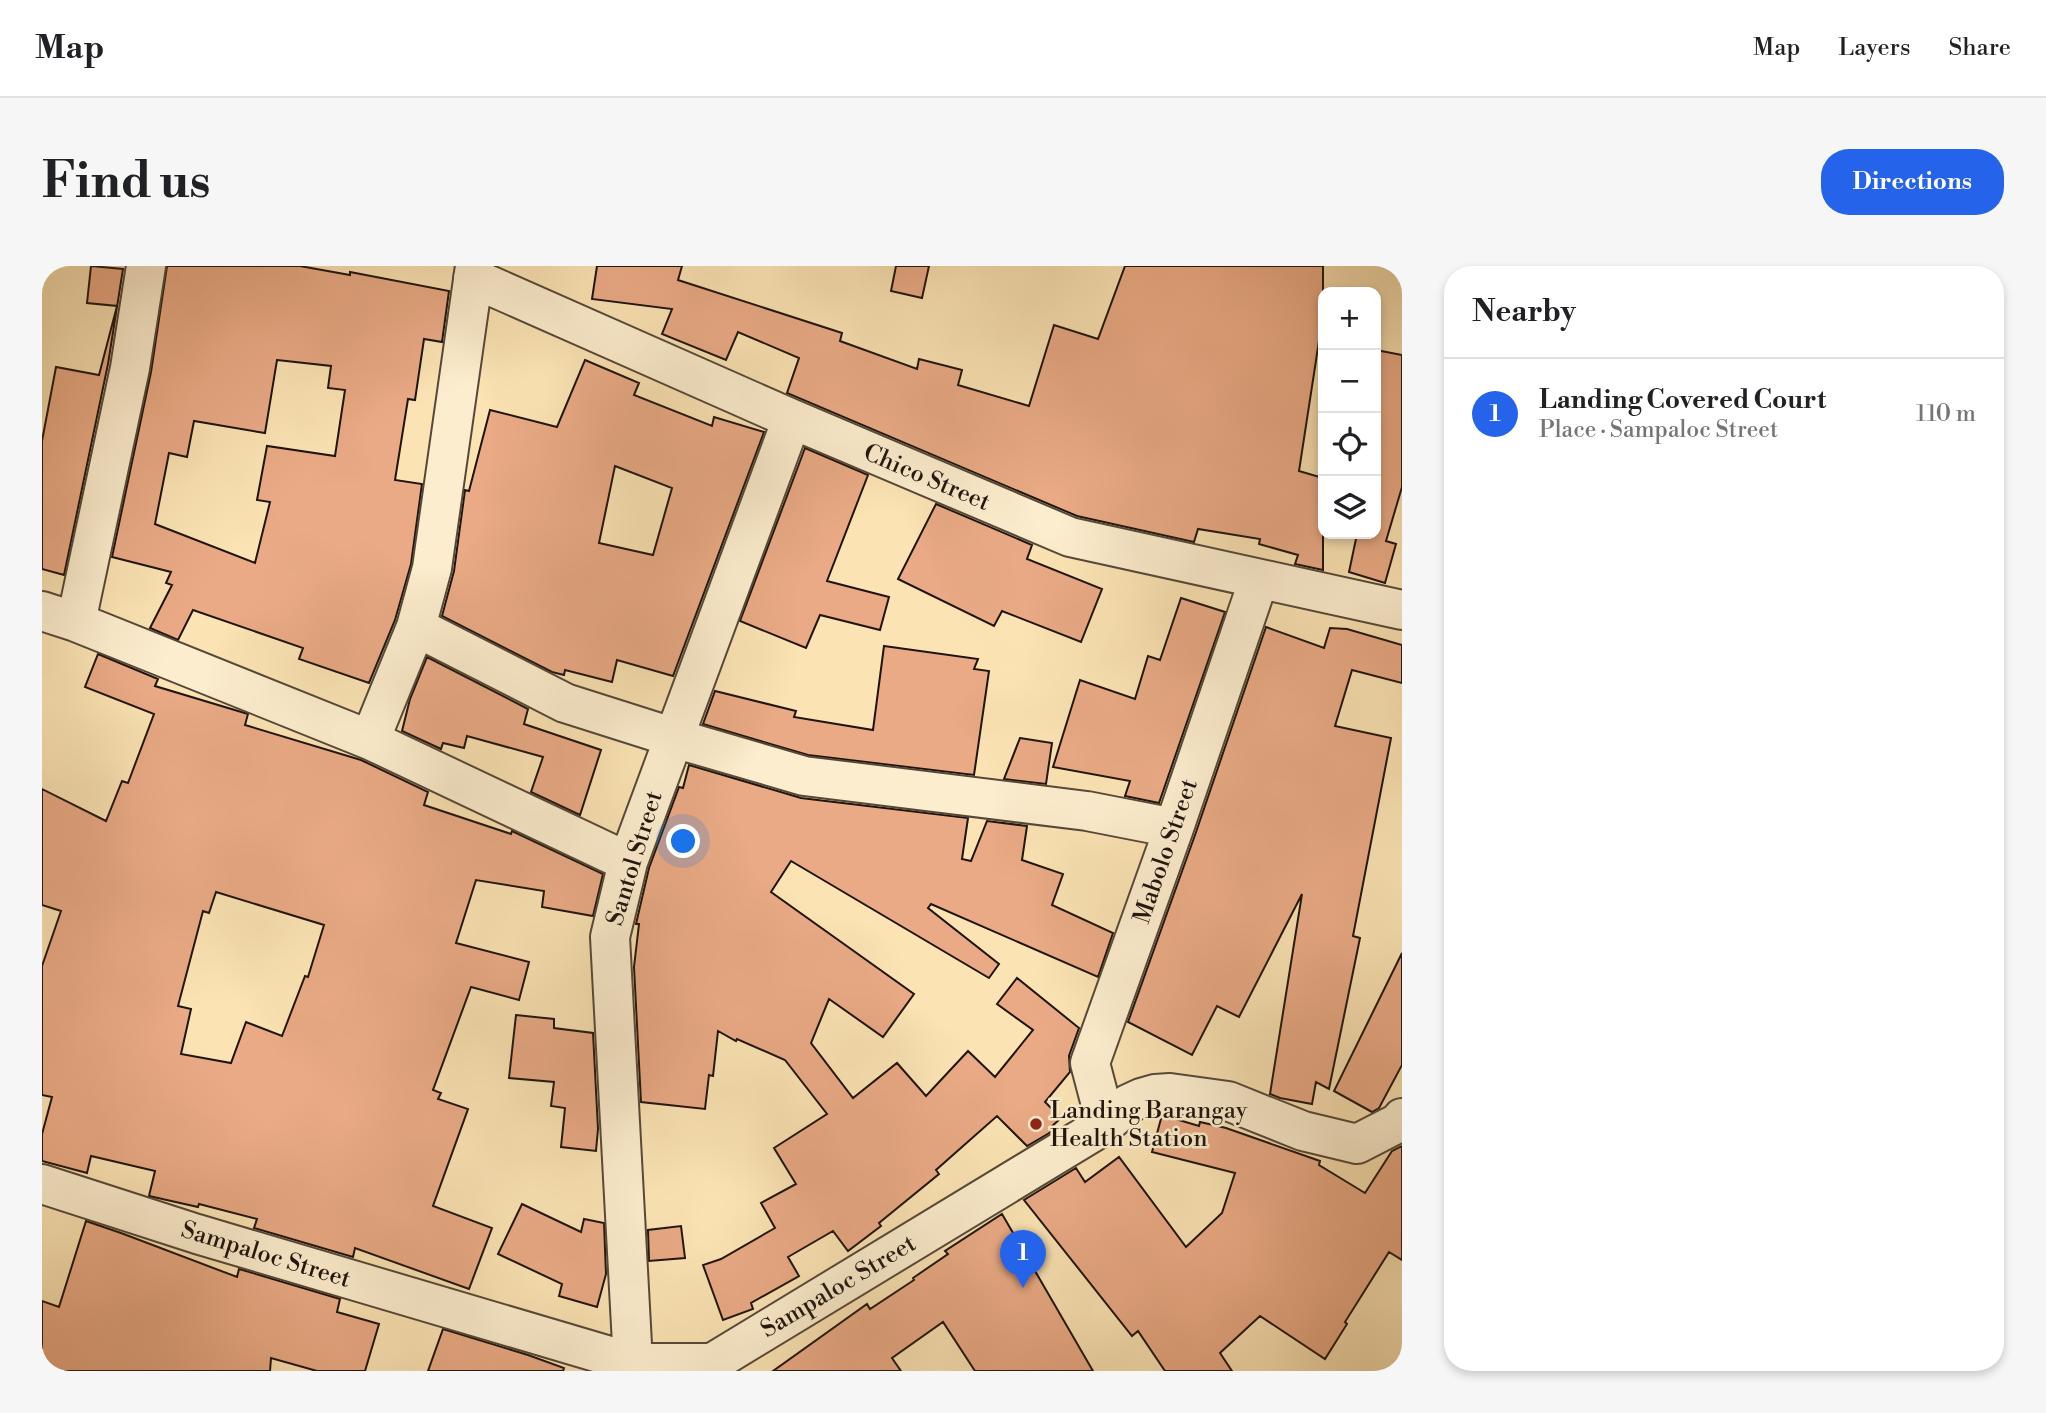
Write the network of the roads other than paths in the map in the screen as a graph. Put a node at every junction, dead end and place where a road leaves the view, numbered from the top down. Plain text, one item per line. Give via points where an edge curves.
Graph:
1 (146, 266) edge
2 (474, 272) edge
3 (792, 419) junction
4 (1259, 579) junction
5 (1402, 610) edge
6 (59, 616) edge
7 (416, 627) junction
8 (673, 737) junction
9 (369, 740) junction
10 (1174, 828) junction
11 (628, 862) junction
12 (1402, 1118) edge
13 (1106, 1124) junction
14 (42, 1184) edge
15 (633, 1363) junction
16 (705, 1367) edge

1 - 6 street via 130,368
2 - 3 street, Chico Street
2 - 7 street via 432,568
3 - 4 street, Chico Street via 1070,537
3 - 8 street, Santol Street
4 - 5 street, Chico Street
4 - 10 street, Mabolo Street
6 - 9 street
7 - 8 street via 565,703
7 - 9 street
8 - 10 street via 804,776 1087,811
8 - 11 street, Santol Street
9 - 11 street
10 - 13 street, Mabolo Street via 1090,1063
11 - 15 street, Santol Street via 610,937
12 - 13 street, Sampaloc Street via 1357,1144 1303,1131 1227,1101 1170,1093 1128,1104
13 - 16 street, Sampaloc Street
14 - 15 street, Sampaloc Street
15 - 16 street, Sampaloc Street

